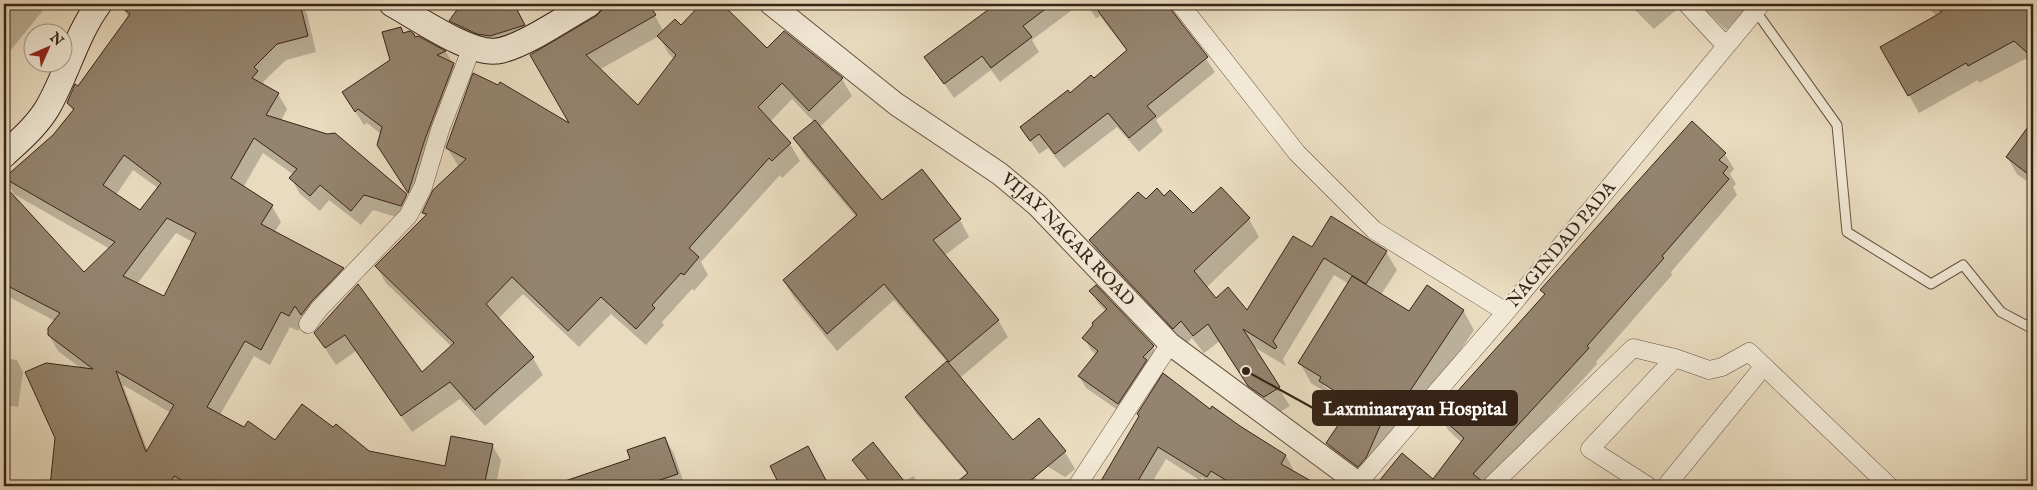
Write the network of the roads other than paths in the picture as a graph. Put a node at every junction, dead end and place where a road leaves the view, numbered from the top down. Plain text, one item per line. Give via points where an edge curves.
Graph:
1 (392, 4) edge
2 (589, 4) edge
3 (771, 4) edge
4 (1180, 4) edge
5 (1686, 4) edge
6 (94, 5) edge
7 (1758, 7) edge
8 (1726, 46) junction
9 (472, 47) junction
10 (4, 155) edge
11 (1506, 312) junction
12 (308, 324) dead end
13 (2033, 329) edge
14 (1170, 344) junction
15 (1675, 358) junction
16 (1764, 366) junction
17 (1359, 485) edge
18 (1077, 486) edge
19 (1493, 486) edge
20 (1648, 486) edge
21 (1666, 486) edge
22 (1889, 486) edge

1 - 9 main road
2 - 9 main road via 518,44 496,52
3 - 14 street, VIJAY NAGAR ROAD via 896,104 1000,174 1037,205
4 - 11 street via 1297,153 1374,230
5 - 8 street
6 - 10 main road via 47,109
7 - 8 street, NAGINDAD PADA
7 - 13 lane via 1837,125 1847,232 1931,284 1962,265 2001,312
8 - 11 street, NAGINDAD PADA
9 - 12 street via 440,130 423,187 408,216 318,309
11 - 17 street, NAGINDAD PADA
14 - 17 street, VIJAY NAGAR ROAD
14 - 18 street
15 - 16 street via 1709,370 1722,367 1749,352
15 - 19 street via 1633,348
15 - 20 street via 1590,449
16 - 21 street
16 - 22 street

